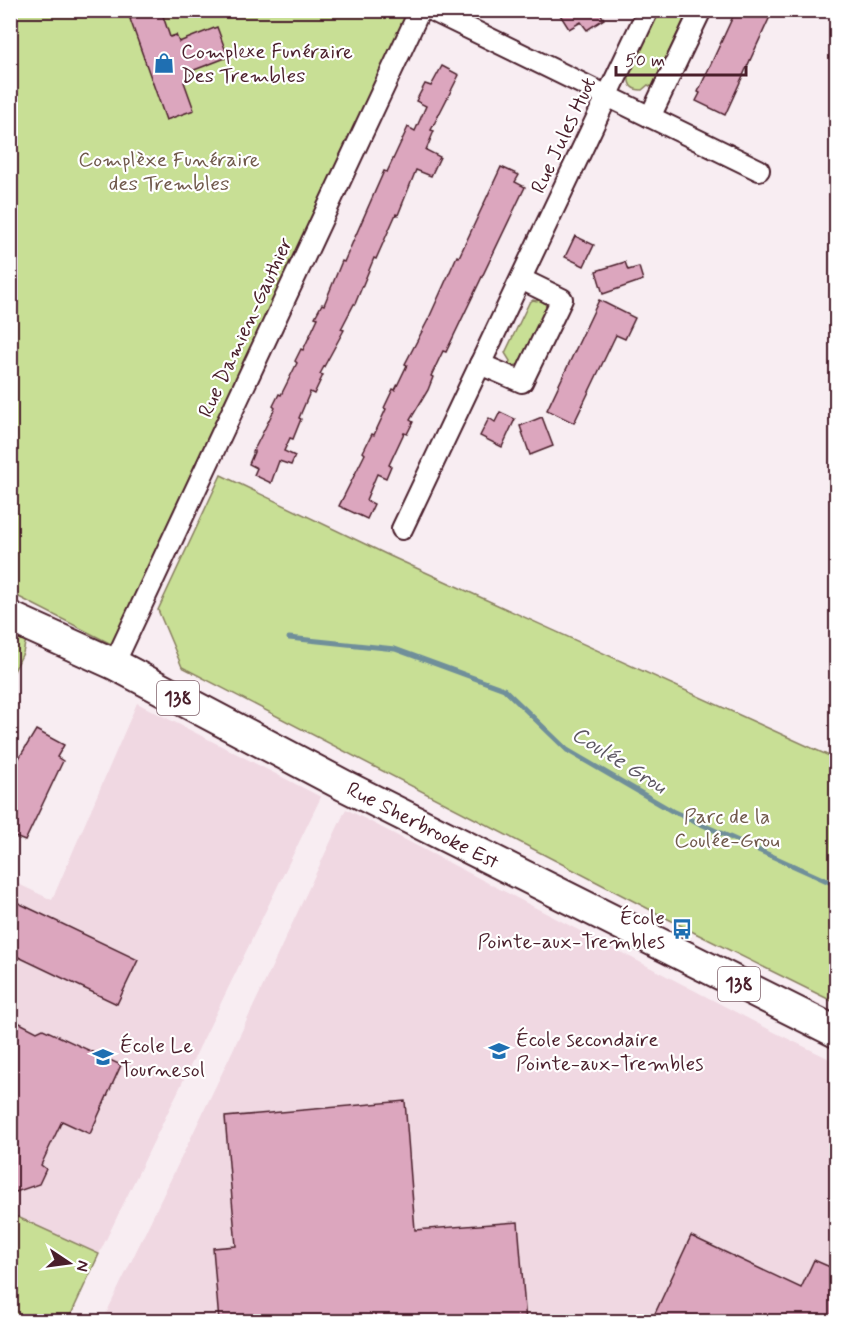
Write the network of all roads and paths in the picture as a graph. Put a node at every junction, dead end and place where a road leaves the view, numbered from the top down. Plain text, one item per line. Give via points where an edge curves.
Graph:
1 (420, 10) edge
2 (431, 10) edge
3 (648, 10) edge
4 (701, 10) edge
5 (607, 96) junction
6 (650, 117) junction
7 (759, 170) dead end
8 (520, 279) junction
9 (480, 364) junction
10 (402, 529) dead end
11 (10, 617) edge
12 (114, 664) junction
13 (837, 1032) edge

1 - 12 street, Rue Damien-Gauthier
2 - 5 street
3 - 5 street, Rue Jules Huot
4 - 6 street
5 - 6 street
5 - 8 street, Rue Jules Huot
6 - 7 street
8 - 9 street, Rue Jules Huot
8 - 9 street via 562,299 522,382
9 - 10 street, Rue Jules Huot
11 - 12 main road, Rue Sherbrooke Est / 138
12 - 13 main road, Rue Sherbrooke Est / 138 via 343,785

